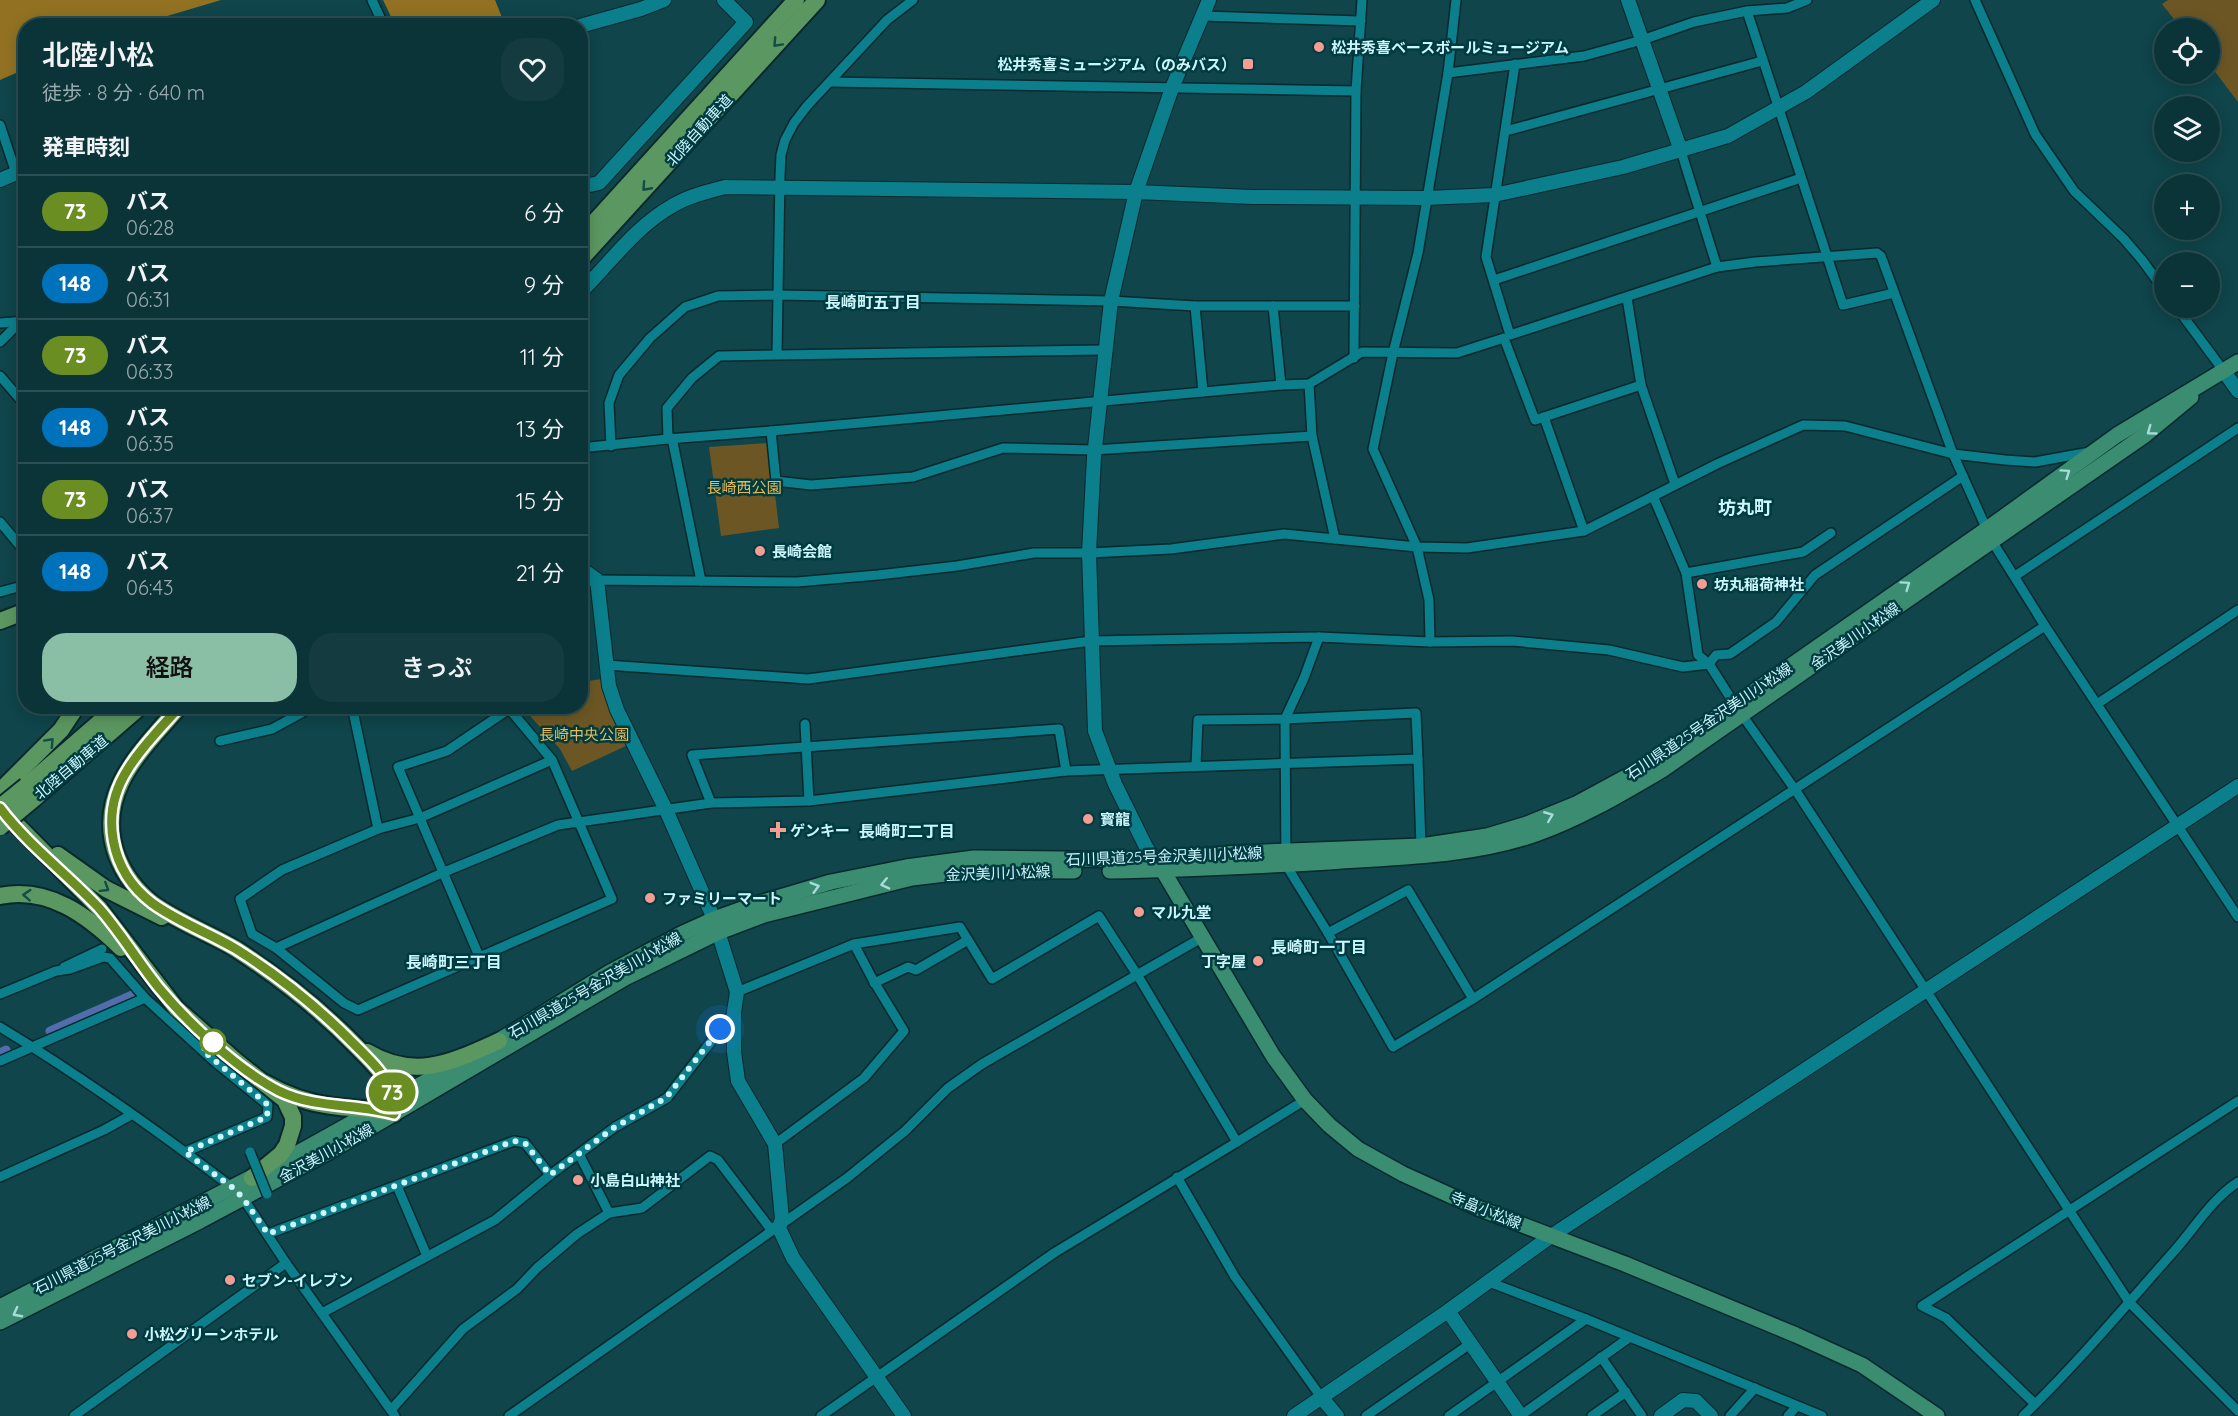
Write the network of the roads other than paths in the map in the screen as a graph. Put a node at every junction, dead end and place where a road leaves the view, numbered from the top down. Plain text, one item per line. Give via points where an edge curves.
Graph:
1 (372, 0) edge
2 (663, 0) edge
3 (724, 0) edge
4 (796, 0) edge
5 (817, 0) edge
6 (913, 0) edge
7 (1209, 0) edge
8 (1362, 0) edge
9 (1456, 0) edge
10 (1628, 0) edge
11 (1807, 0) edge
12 (1934, 0) edge
13 (1975, 0) edge
14 (1748, 11) junction
15 (1202, 16) junction
16 (380, 18) edge
17 (1361, 21) junction
18 (588, 24) edge
19 (1642, 40) junction
20 (1762, 61) junction
21 (1515, 64) junction
22 (1448, 73) junction
23 (830, 82) junction
24 (1172, 88) junction
25 (1659, 90) junction
26 (1356, 91) junction
27 (1778, 109) junction
28 (0, 125) edge
29 (1506, 131) junction
30 (1681, 151) junction
31 (18, 164) edge
32 (18, 172) edge
33 (1801, 178) junction
34 (0, 180) edge
35 (588, 185) edge
36 (779, 188) junction
37 (1136, 192) junction
38 (1494, 195) junction
39 (1357, 196) junction
40 (1426, 198) junction
41 (1699, 212) junction
42 (588, 229) edge
43 (588, 251) edge
44 (1827, 256) junction
45 (1717, 267) junction
46 (2154, 277) edge
47 (1494, 280) junction
48 (588, 284) edge
49 (1894, 293) junction
50 (777, 295) junction
51 (1627, 298) junction
52 (1111, 301) junction
53 (1196, 306) junction
54 (1273, 306) junction
55 (1355, 306) junction
56 (2183, 318) edge
57 (18, 322) edge
58 (0, 323) edge
59 (18, 326) edge
60 (0, 342) edge
61 (1104, 350) junction
62 (1393, 353) junction
63 (777, 354) junction
64 (1354, 358) junction
65 (2238, 362) edge
66 (2217, 375) junction
67 (0, 376) edge
68 (1309, 384) junction
69 (1281, 385) junction
70 (1641, 385) junction
71 (2238, 391) edge
72 (1203, 392) junction
73 (18, 397) edge
74 (1100, 401) junction
75 (1544, 417) junction
76 (2238, 428) edge
77 (771, 431) junction
78 (1312, 436) junction
79 (670, 438) junction
80 (611, 446) junction
81 (588, 447) edge
82 (1094, 450) junction
83 (2098, 450) junction
84 (1953, 454) junction
85 (1963, 476) junction
86 (1675, 484) junction
87 (1653, 496) junction
88 (0, 522) edge
89 (1584, 531) junction
90 (1831, 533) dead end
91 (1989, 535) junction
92 (1335, 539) junction
93 (18, 544) edge
94 (1416, 547) junction
95 (1089, 553) junction
96 (588, 573) edge
97 (1686, 573) junction
98 (2015, 576) junction
99 (597, 580) junction
100 (701, 581) junction
101 (588, 582) edge
102 (18, 587) edge
103 (0, 592) edge
104 (18, 604) edge
105 (0, 610) edge
106 (2238, 610) edge
107 (18, 614) edge
108 (0, 621) edge
109 (2045, 626) junction
110 (1319, 637) junction
111 (1091, 641) junction
112 (1430, 642) junction
113 (1709, 664) junction
114 (606, 665) junction
115 (2097, 704) junction
116 (1738, 709) junction
117 (71, 714) edge
118 (109, 714) edge
119 (130, 714) edge
120 (173, 714) edge
121 (299, 714) edge
122 (354, 714) edge
123 (502, 714) edge
124 (514, 714) edge
125 (1285, 719) junction
126 (805, 724) dead end
127 (220, 741) dead end
128 (807, 748) junction
129 (1418, 759) junction
130 (552, 760) junction
131 (1286, 764) junction
132 (1196, 766) junction
133 (1109, 769) junction
134 (1066, 771) junction
135 (26, 786) junction
136 (2238, 786) edge
137 (1796, 790) junction
138 (0, 792) edge
139 (809, 801) junction
140 (711, 803) junction
141 (0, 808) edge
142 (666, 810) junction
143 (420, 819) junction
144 (579, 822) junction
145 (2177, 825) junction
146 (0, 827) edge
147 (378, 830) junction
148 (1421, 846) junction
149 (1285, 858) junction
150 (1160, 865) junction
151 (442, 873) junction
152 (0, 896) edge
153 (2238, 917) edge
154 (716, 925) junction
155 (203, 931) junction
156 (1328, 933) junction
157 (1203, 937) junction
158 (968, 940) junction
159 (854, 944) junction
160 (276, 948) junction
161 (102, 949) dead end
162 (479, 956) junction
163 (56, 971) junction
164 (1138, 976) junction
165 (874, 983) junction
166 (157, 986) junction
167 (1927, 991) junction
168 (737, 992) junction
169 (0, 994) edge
170 (145, 998) junction
171 (1473, 999) junction
172 (734, 1012) junction
173 (0, 1027) edge
174 (349, 1039) junction
175 (499, 1041) junction
176 (32, 1046) junction
177 (0, 1061) edge
178 (265, 1083) junction
179 (1305, 1100) junction
180 (2238, 1101) edge
181 (394, 1106) junction
182 (377, 1109) junction
183 (131, 1114) junction
184 (1238, 1142) junction
185 (775, 1144) junction
186 (185, 1152) junction
187 (250, 1152) dead end
188 (579, 1154) junction
189 (550, 1175) junction
190 (0, 1177) edge
191 (1177, 1177) junction
192 (252, 1178) junction
193 (2238, 1182) edge
194 (397, 1186) junction
195 (238, 1193) junction
196 (267, 1194) dead end
197 (2069, 1210) junction
198 (609, 1213) junction
199 (779, 1228) junction
200 (268, 1234) junction
201 (1551, 1236) junction
202 (427, 1256) junction
203 (286, 1263) junction
204 (1489, 1282) junction
205 (2129, 1302) junction
206 (0, 1307) edge
207 (1448, 1311) junction
208 (322, 1313) junction
209 (1586, 1319) junction
210 (0, 1323) edge
211 (1630, 1337) junction
212 (1470, 1344) junction
213 (1601, 1357) junction
214 (877, 1377) junction
215 (1497, 1382) junction
216 (1755, 1388) junction
217 (1626, 1392) junction
218 (1321, 1397) junction
219 (2035, 1404) junction
220 (1797, 1406) junction
221 (2238, 1411) edge
222 (393, 1413) edge
223 (74, 1416) edge
224 (509, 1416) edge
225 (821, 1416) edge
226 (904, 1416) edge
227 (1294, 1416) edge
228 (1337, 1416) edge
229 (1366, 1416) edge
230 (1449, 1416) edge
231 (1521, 1416) edge
232 (1592, 1416) edge
233 (1642, 1416) edge
234 (1661, 1416) edge
235 (1711, 1416) edge
236 (1730, 1416) edge
237 (1788, 1416) edge
238 (1822, 1416) edge
239 (1937, 1416) edge
240 (2023, 1416) edge

1 - 16 street
2 - 18 street
3 - 35 street via 746,22 599,183
4 - 42 highway, 北陸自動車道
5 -> 43 highway, 北陸自動車道
6 - 23 street via 887,20
7 - 15 street
8 - 17 street
9 - 22 street
10 - 19 street
11 - 14 street via 1787,8
12 - 27 street
13 - 46 street via 2041,143 2074,191 2124,239
14 - 19 street via 1694,22
14 - 20 street
15 - 17 street
15 - 24 street
17 - 26 street
19 - 21 street via 1584,56
19 - 25 street
20 - 25 street
20 - 27 street
21 - 22 street
21 - 29 street
22 - 40 street
23 - 24 street
23 - 36 street via 794,123 785,140
24 - 26 street
24 - 37 street
25 - 29 street
25 - 30 street
26 - 39 street
27 - 30 street via 1728,136
27 - 33 street
28 - 31 street
29 - 38 street
30 - 38 street
30 - 41 street
32 - 34 street
33 - 41 street
33 - 44 street
36 - 37 street
36 - 48 street via 725,187 672,206 643,226
36 - 50 street
37 - 39 street
37 - 52 street
38 - 40 street
38 - 47 street via 1486,257
39 - 40 street
39 - 55 street
40 - 62 street via 1418,253
41 - 45 street
41 - 47 street
44 - 45 street
44 - 49 street via 1877,253
44 - 49 street via 1843,306
45 - 51 street
47 - 51 street via 1510,335
49 - 84 street
50 - 52 street
50 - 63 street
50 - 80 street via 718,296 685,307 650,338 619,375 609,404
51 - 70 street
52 - 53 street
52 - 61 street
53 - 54 street
53 - 72 street
54 - 55 street
54 - 69 street
55 - 64 street
56 - 66 street
57 - 58 street
59 - 60 street
61 - 63 street
61 - 74 street
62 - 64 street via 1362,352
62 - 75 street via 1457,353 1504,338 1535,420
62 - 94 street via 1373,449
63 - 79 street via 719,356 692,378 668,408
64 - 68 street
65 - 66 main road
66 - 71 street
66 - 83 main road, 石川県道25号金沢美川小松線
66 -> 91 main road via 2160,424
67 - 73 street
68 - 69 street
68 - 78 street
69 - 72 street
70 - 75 street
70 - 86 street
72 - 74 street
74 - 77 street
74 - 82 street
75 - 89 street
76 - 98 street
77 - 79 street
77 - 82 street via 776,481 811,485 913,477 1003,448
78 - 82 street
78 - 92 street
79 - 80 street
79 - 100 street
80 - 81 street
82 - 95 street
83 - 84 street via 2035,462
91 -> 83 main road, 石川県道25号金沢美川小松線
84 - 85 street
84 - 86 street via 1845,426 1803,425
85 - 91 street
85 - 113 street via 1815,575 1776,622 1730,654 1716,655
86 - 87 street
87 - 89 street
87 - 97 street
88 - 93 street
89 - 94 street via 1467,548
90 - 97 street via 1803,552
91 - 98 street
91 - 116 main road, 石川県道25号金沢美川小松線
92 - 94 street
92 - 95 street via 1284,534 1171,549
94 - 112 street via 1430,600
95 - 100 street via 1034,553 878,576
95 - 111 street
96 - 99 street
97 - 113 street via 1698,655
98 - 109 street
99 - 100 street
99 - 101 street
99 - 114 street
102 - 103 street
104 - 105 highway
106 - 115 street
107 - 108 highway
109 - 115 street
109 - 137 street
110 - 111 street
110 - 112 street
110 - 125 street
111 - 114 street via 808,679
111 - 133 street via 1095,731
112 - 113 street via 1512,641 1609,650 1683,667
113 - 116 street
114 - 142 street via 617,710
115 - 145 street
116 - 137 street
148 -> 116 main road, 石川県道25号金沢美川小松線 via 1487,836 1576,804
116 - 149 main road via 1662,770 1584,815 1535,834 1485,848 1422,857
135 -> 117 highway
118 - 135 highway, 北陸自動車道
119 - 135 highway, 北陸自動車道
120 - 155 highway via 127,771 114,801 111,831 119,862 140,892 152,903
121 - 127 street via 272,729
122 - 147 street
123 - 143 street via 447,751 398,767
124 - 130 street
125 - 129 street via 1416,713
125 - 131 street
125 - 132 street via 1198,720
126 - 128 street
128 - 134 street via 1059,729
128 - 139 street
128 - 140 street via 692,755
129 - 131 street
129 - 148 street
130 - 143 street
130 - 144 street
131 - 132 street
131 - 149 street
132 - 133 street
133 - 134 street
133 - 150 street via 1146,847
134 - 139 street
135 - 138 highway
135 - 141 highway, 北陸自動車道, bridge
135 - 146 highway, 北陸自動車道, bridge
136 - 145 street
137 - 167 street
137 - 171 street
138 -> 155 highway via 43,841 83,874 143,909
139 - 140 street
140 - 142 street
141 - 166 highway via 100,909
142 - 144 street
142 - 154 street
143 - 147 street
143 - 151 street
144 - 151 street via 558,825
144 - 162 street via 612,898
145 - 153 street
145 - 167 street
147 - 160 street via 282,870 240,899 252,934
148 - 149 main road, 石川県道25号金沢美川小松線
149 - 150 main road, 石川県道25号金沢美川小松線 via 1237,853
149 - 156 street
150 - 154 main road, 石川県道25号金沢美川小松線 via 974,858 831,882 756,904
150 - 157 main road, 寺畠小松線
151 - 160 street
151 - 162 street
166 -> 152 highway via 112,939 66,905 38,896
154 - 168 street
154 - 175 main road, 石川県道25号金沢美川小松線 via 612,971
154 - 181 main road, 金沢美川小松線
155 - 174 highway via 294,990
156 - 171 street via 1408,890
156 - 171 street via 1393,1047
157 - 164 street
157 - 179 main road, 寺畠小松線 via 1268,1048
158 - 159 street via 960,927
158 - 164 street via 992,979 1099,916
158 - 165 street via 916,970 908,967
159 - 165 street
159 - 168 street
160 - 162 street via 358,1010
161 - 163 street
163 - 169 street
163 - 170 street via 110,958
164 - 184 street
164 - 199 street via 982,1064 948,1088 905,1131 847,1178
165 - 185 street via 904,1031 864,1078
166 - 178 highway via 176,1008
167 - 197 street
167 - 201 street
168 - 172 street
170 - 176 street
170 - 186 street via 268,1105 267,1117
172 - 185 street via 738,1081
172 - 188 street via 666,1098 615,1127
173 - 176 street
174 - 175 highway via 384,1060 418,1068 444,1064
174 - 181 highway via 374,1065
175 - 181 main road, 石川県道25号金沢美川小松線
176 - 177 street
176 - 183 street
178 - 182 highway via 290,1096 317,1103
178 - 192 highway via 285,1100 293,1126 281,1154
179 - 184 street
179 - 201 main road, 寺畠小松線 via 1359,1149 1403,1174
180 - 197 street
181 - 182 highway
181 - 195 main road, 金沢美川小松線 via 329,1152
182 - 192 main road, 石川県道25号金沢美川小松線
183 - 186 street
183 - 190 street
184 - 191 street
185 - 199 street via 782,1219
186 - 195 street
187 - 196 street, bridge
188 - 189 street
188 - 198 street
189 - 194 street via 525,1143 514,1141
189 - 202 street via 495,1220
191 - 214 street via 1054,1252
191 - 218 street via 1235,1277
192 - 195 main road, 石川県道25号金沢美川小松線
193 - 205 street via 2220,1194
194 - 200 street
194 - 202 street
195 - 200 street
195 - 206 main road, 石川県道25号金沢美川小松線
195 -> 210 main road, 金沢美川小松線
197 - 205 street
197 - 219 street via 1922,1306 1946,1318
198 - 199 street via 642,1208 710,1156 718,1160 769,1227
198 - 222 street via 577,1234 517,1289 463,1329
199 - 214 street via 793,1258
199 - 224 street
200 - 203 street
201 - 204 street
201 - 239 main road, 寺畠小松線 via 1852,1361
202 - 208 street
203 - 208 street
203 - 223 street
204 - 207 street
204 - 209 street
205 - 219 street
205 - 221 street
207 - 212 street
207 - 218 street
208 - 222 street
209 - 211 street
209 - 215 street
211 - 213 street
211 - 216 street
212 - 215 street
212 - 229 street
213 - 217 street
213 - 231 street
214 - 225 street
214 - 226 street
215 - 230 street
215 - 231 street
216 - 220 street
216 - 236 street
217 - 232 street
217 - 233 street
218 - 227 street
218 - 228 street
219 - 240 street
220 - 237 street
220 - 238 street
234 - 235 street via 1683,1400 1696,1401

